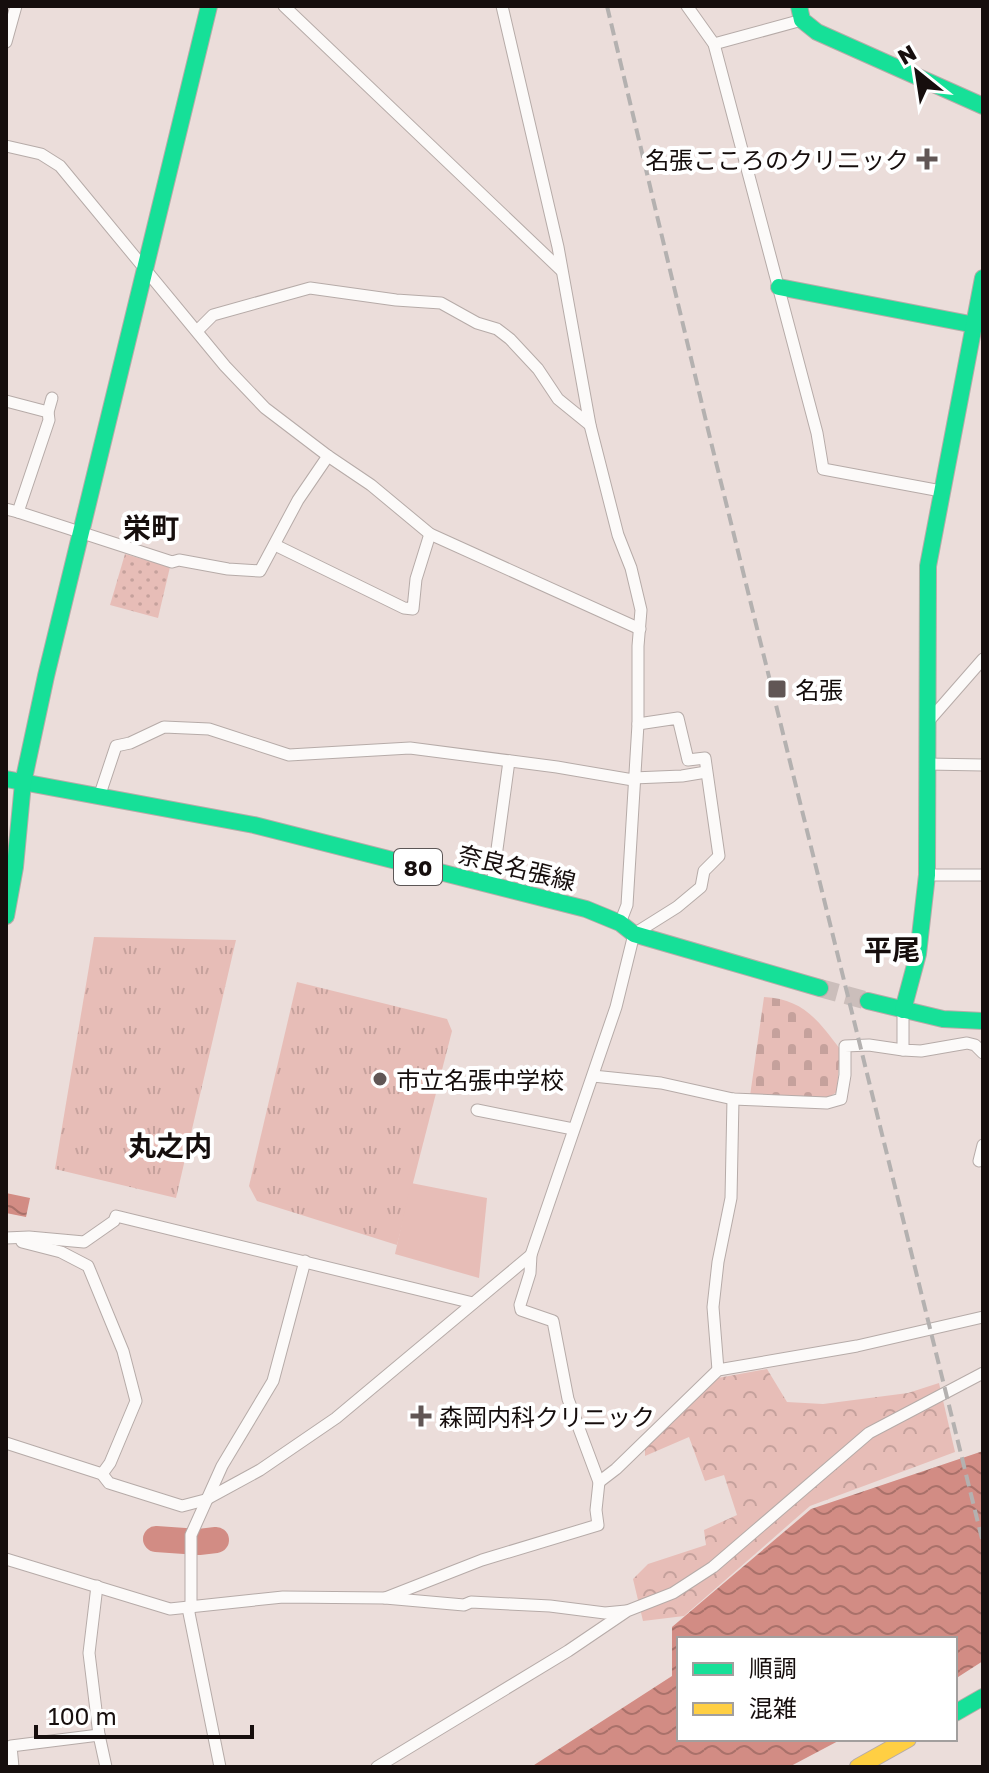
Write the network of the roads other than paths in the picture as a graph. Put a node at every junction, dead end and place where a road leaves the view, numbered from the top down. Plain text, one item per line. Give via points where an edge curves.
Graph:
1 (16, 6) edge
2 (209, 6) edge
3 (284, 6) edge
4 (502, 6) edge
5 (687, 6) edge
6 (801, 13) edge
7 (6, 42) edge
8 (714, 44) junction
9 (983, 106) edge
10 (6, 146) edge
11 (144, 266) junction
12 (561, 270) junction
13 (983, 278) edge
14 (779, 287) junction
15 (975, 325) junction
16 (197, 331) junction
17 (52, 398) dead end
18 (6, 401) edge
19 (48, 412) junction
20 (590, 425) junction
21 (328, 456) junction
22 (941, 491) junction
23 (12, 511) edge
24 (80, 533) junction
25 (430, 534) junction
26 (275, 545) junction
27 (640, 629) junction
28 (983, 659) edge
29 (977, 675) edge
30 (927, 723) junction
31 (638, 724) junction
32 (509, 761) junction
33 (927, 764) junction
34 (983, 765) edge
35 (706, 772) junction
36 (633, 779) junction
37 (14, 781) edge
38 (99, 797) junction
39 (927, 875) junction
40 (983, 875) edge
41 (492, 886) junction
42 (6, 916) edge
43 (620, 923) junction
44 (634, 934) junction
45 (820, 988) tunnel mouth
46 (868, 1001) tunnel mouth
47 (903, 1010) junction
48 (983, 1021) edge
49 (903, 1050) junction
50 (983, 1053) edge
51 (593, 1076) junction
52 (733, 1099) junction
53 (477, 1110) dead end
54 (573, 1129) junction
55 (983, 1145) edge
56 (979, 1161) dead end
57 (10, 1238) edge
58 (531, 1255) junction
59 (305, 1261) junction
60 (473, 1303) junction
61 (983, 1317) edge
62 (718, 1370) junction
63 (983, 1373) edge
64 (6, 1443) edge
65 (102, 1474) junction
66 (599, 1482) junction
67 (205, 1500) junction
68 (6, 1559) edge
69 (97, 1586) junction
70 (385, 1598) junction
71 (189, 1608) junction
72 (627, 1611) junction
73 (983, 1697) edge
74 (957, 1712) edge
75 (99, 1735) junction
76 (904, 1741) edge
77 (13, 1767) edge
78 (106, 1767) edge
79 (220, 1767) edge
80 (377, 1767) edge
81 (858, 1767) edge

1 - 7 street
2 - 11 street
3 - 12 street
4 - 12 street
5 - 8 street
6 - 8 street
6 - 9 street via 817,32
8 - 14 street
10 - 11 street via 41,154 60,166
11 - 16 street
11 - 24 street
12 - 20 street
13 - 15 street
14 - 15 street
14 - 22 street via 823,469
15 - 22 street
16 - 20 street via 213,315 310,288 441,303 510,339 558,399
16 - 21 street via 265,408
17 - 19 street
18 - 19 street
19 - 23 street via 46,431
20 - 27 street via 638,596
21 - 25 street
21 - 26 street
22 - 30 street via 928,566
23 - 24 street
24 - 26 street via 172,562 260,571
24 - 37 street
25 - 26 street via 413,609
25 - 27 street
27 - 31 street
28 - 29 street
29 - 30 street
30 - 33 street
31 - 35 street via 678,718 688,760 705,758
31 - 36 street
32 - 36 street
32 - 38 street via 410,748 289,755 209,729 164,727 116,746
32 - 41 street
33 - 34 street
33 - 39 street
35 - 36 street
35 - 44 street via 719,856 704,871 701,887
36 - 43 street via 627,905
37 - 38 street, 奈良名張線 / 80
37 - 42 street via 15,867
38 - 41 street, 奈良名張線 / 80 via 254,825
39 - 40 street
39 - 47 street via 918,954
41 - 43 street, 奈良名張線 / 80 via 586,909
43 - 44 street, 奈良名張線 / 80
44 - 45 street, 奈良名張線 / 80
44 - 51 street
46 - 47 street
47 - 48 street
47 - 49 street
49 - 50 street via 967,1043
49 - 52 street via 845,1046 841,1099
51 - 52 street via 661,1083
51 - 54 street
52 - 62 street via 731,1198 713,1307
53 - 54 street
54 - 58 street
55 - 56 street
57 - 59 street via 84,1242 116,1216
57 - 65 street via 61,1252 88,1266 123,1351 136,1401
58 - 60 street
58 - 66 street via 521,1310 553,1321 568,1399
59 - 60 street
59 - 67 street via 273,1381
60 - 67 street via 336,1418
61 - 62 street
62 - 66 street
63 - 72 street via 869,1433 713,1567 673,1593
64 - 65 street
65 - 67 street via 109,1483 182,1506
66 - 70 street via 598,1525 482,1560
67 - 71 street via 190,1541
68 - 69 street
69 - 71 street via 170,1609
69 - 75 street via 89,1653
70 - 71 street via 272,1598
70 - 72 street
71 - 79 street
72 - 80 street
73 - 74 street
75 - 77 street via 11,1746
75 - 78 street
76 - 81 street

